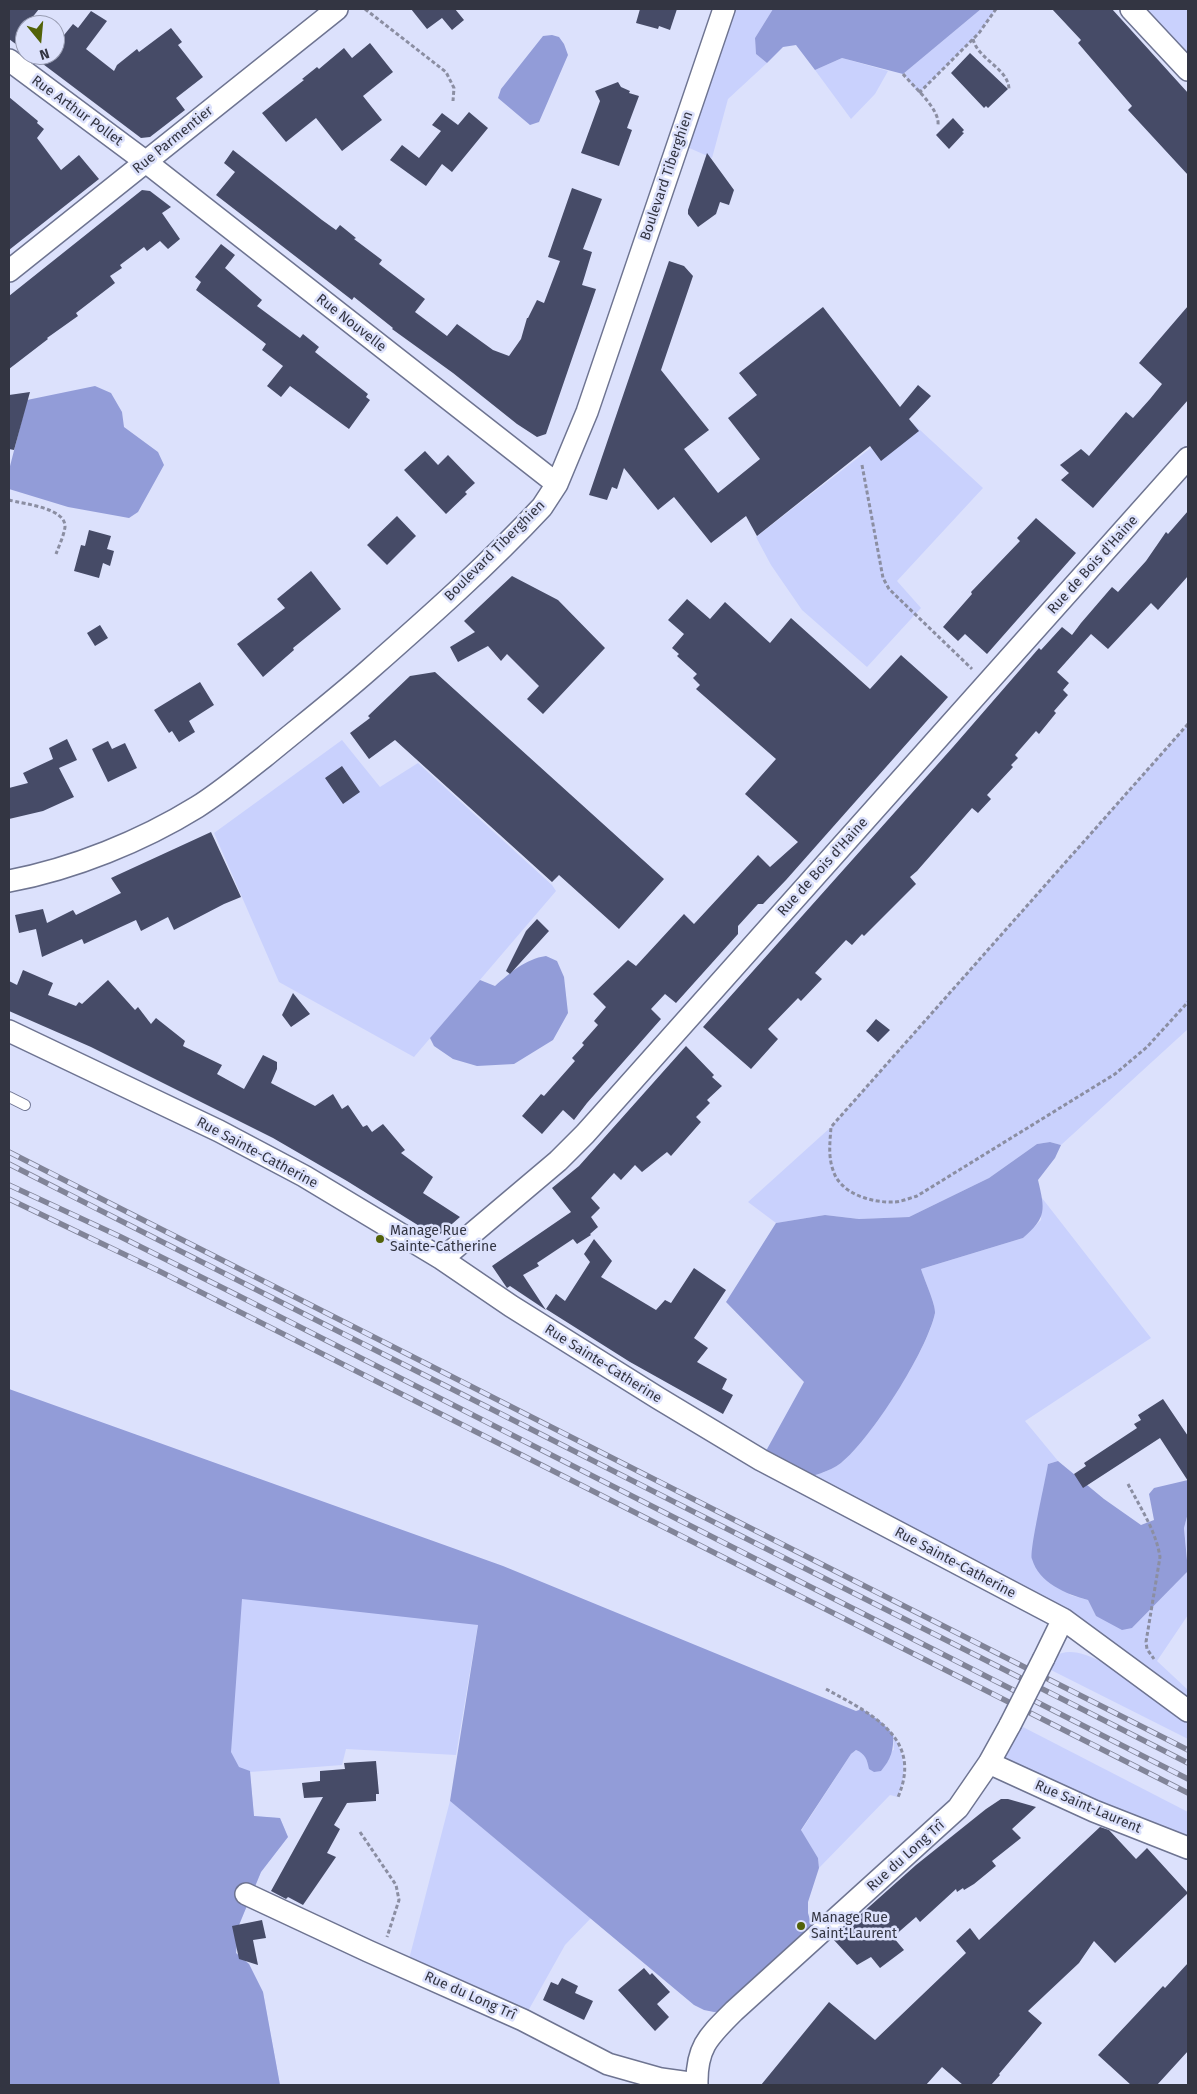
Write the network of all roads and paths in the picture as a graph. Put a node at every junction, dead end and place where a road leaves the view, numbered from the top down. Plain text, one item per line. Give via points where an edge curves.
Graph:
1 (337, 9) edge
2 (365, 9) edge
3 (724, 9) edge
4 (996, 9) edge
5 (1131, 9) edge
6 (973, 39) junction
7 (9, 60) edge
8 (1188, 70) edge
9 (903, 74) dead end
10 (1009, 90) dead end
11 (919, 93) junction
12 (453, 101) dead end
13 (938, 125) dead end
14 (146, 162) junction
15 (9, 271) edge
16 (1188, 458) edge
17 (862, 465) dead end
18 (557, 484) junction
19 (9, 500) edge
20 (56, 554) dead end
21 (987, 683) junction
22 (1188, 724) edge
23 (9, 881) edge
24 (1188, 1002) edge
25 (9, 1032) edge
26 (9, 1097) edge
27 (26, 1105) dead end
28 (442, 1259) junction
29 (1128, 1484) dead end
30 (1063, 1619) junction
31 (1157, 1661) dead end
32 (826, 1689) dead end
33 (1188, 1710) edge
34 (990, 1763) junction
35 (898, 1797) dead end
36 (360, 1832) dead end
37 (1188, 1848) edge
38 (246, 1894) dead end
39 (381, 1957) junction
40 (697, 2085) edge

1 - 14 street, Rue Parmentier
2 - 12 path via 446,72 454,88
3 - 18 street, Boulevard Tiberghien via 587,412
4 - 6 path
5 - 8 street
6 - 10 path via 1007,78
6 - 11 path
7 - 14 street, Rue Arthur Pollet
9 - 11 path
11 - 13 path via 935,110
14 - 15 street, Rue Parmentier
14 - 18 street, Rue Nouvelle
16 - 21 street, Rue de Bois d'Haine
17 - 21 path via 883,578 889,589
18 - 23 street, Boulevard Tiberghien via 525,525 410,635 330,704 221,790 177,819 124,845 31,877
19 - 20 path via 56,512 63,518 65,527
21 - 28 street, Rue de Bois d'Haine via 585,1134 558,1161
22 - 24 path via 831,1127 829,1154 833,1172 847,1190 868,1200 896,1202 917,1196 1114,1074 1147,1047
25 - 28 street, Rue Sainte-Catherine via 219,1131 304,1176
26 - 27 lane
28 - 30 street, Rue Sainte-Catherine via 511,1306 761,1460
29 - 31 path via 1159,1547 1146,1642 1147,1650
30 - 33 street, Rue Sainte-Catherine
30 - 34 street, Rue du Long Trî, bridge
32 - 35 path via 862,1709 893,1734 904,1764
34 - 37 street, Rue Saint-Laurent via 1094,1811
34 - 40 street, Rue du Long Trî via 958,1808 708,2037 699,2057
36 - 39 path via 396,1884 399,1894
38 - 39 street, Rue du Long Trî
39 - 40 street, Rue du Long Trî via 523,2020 608,2064

